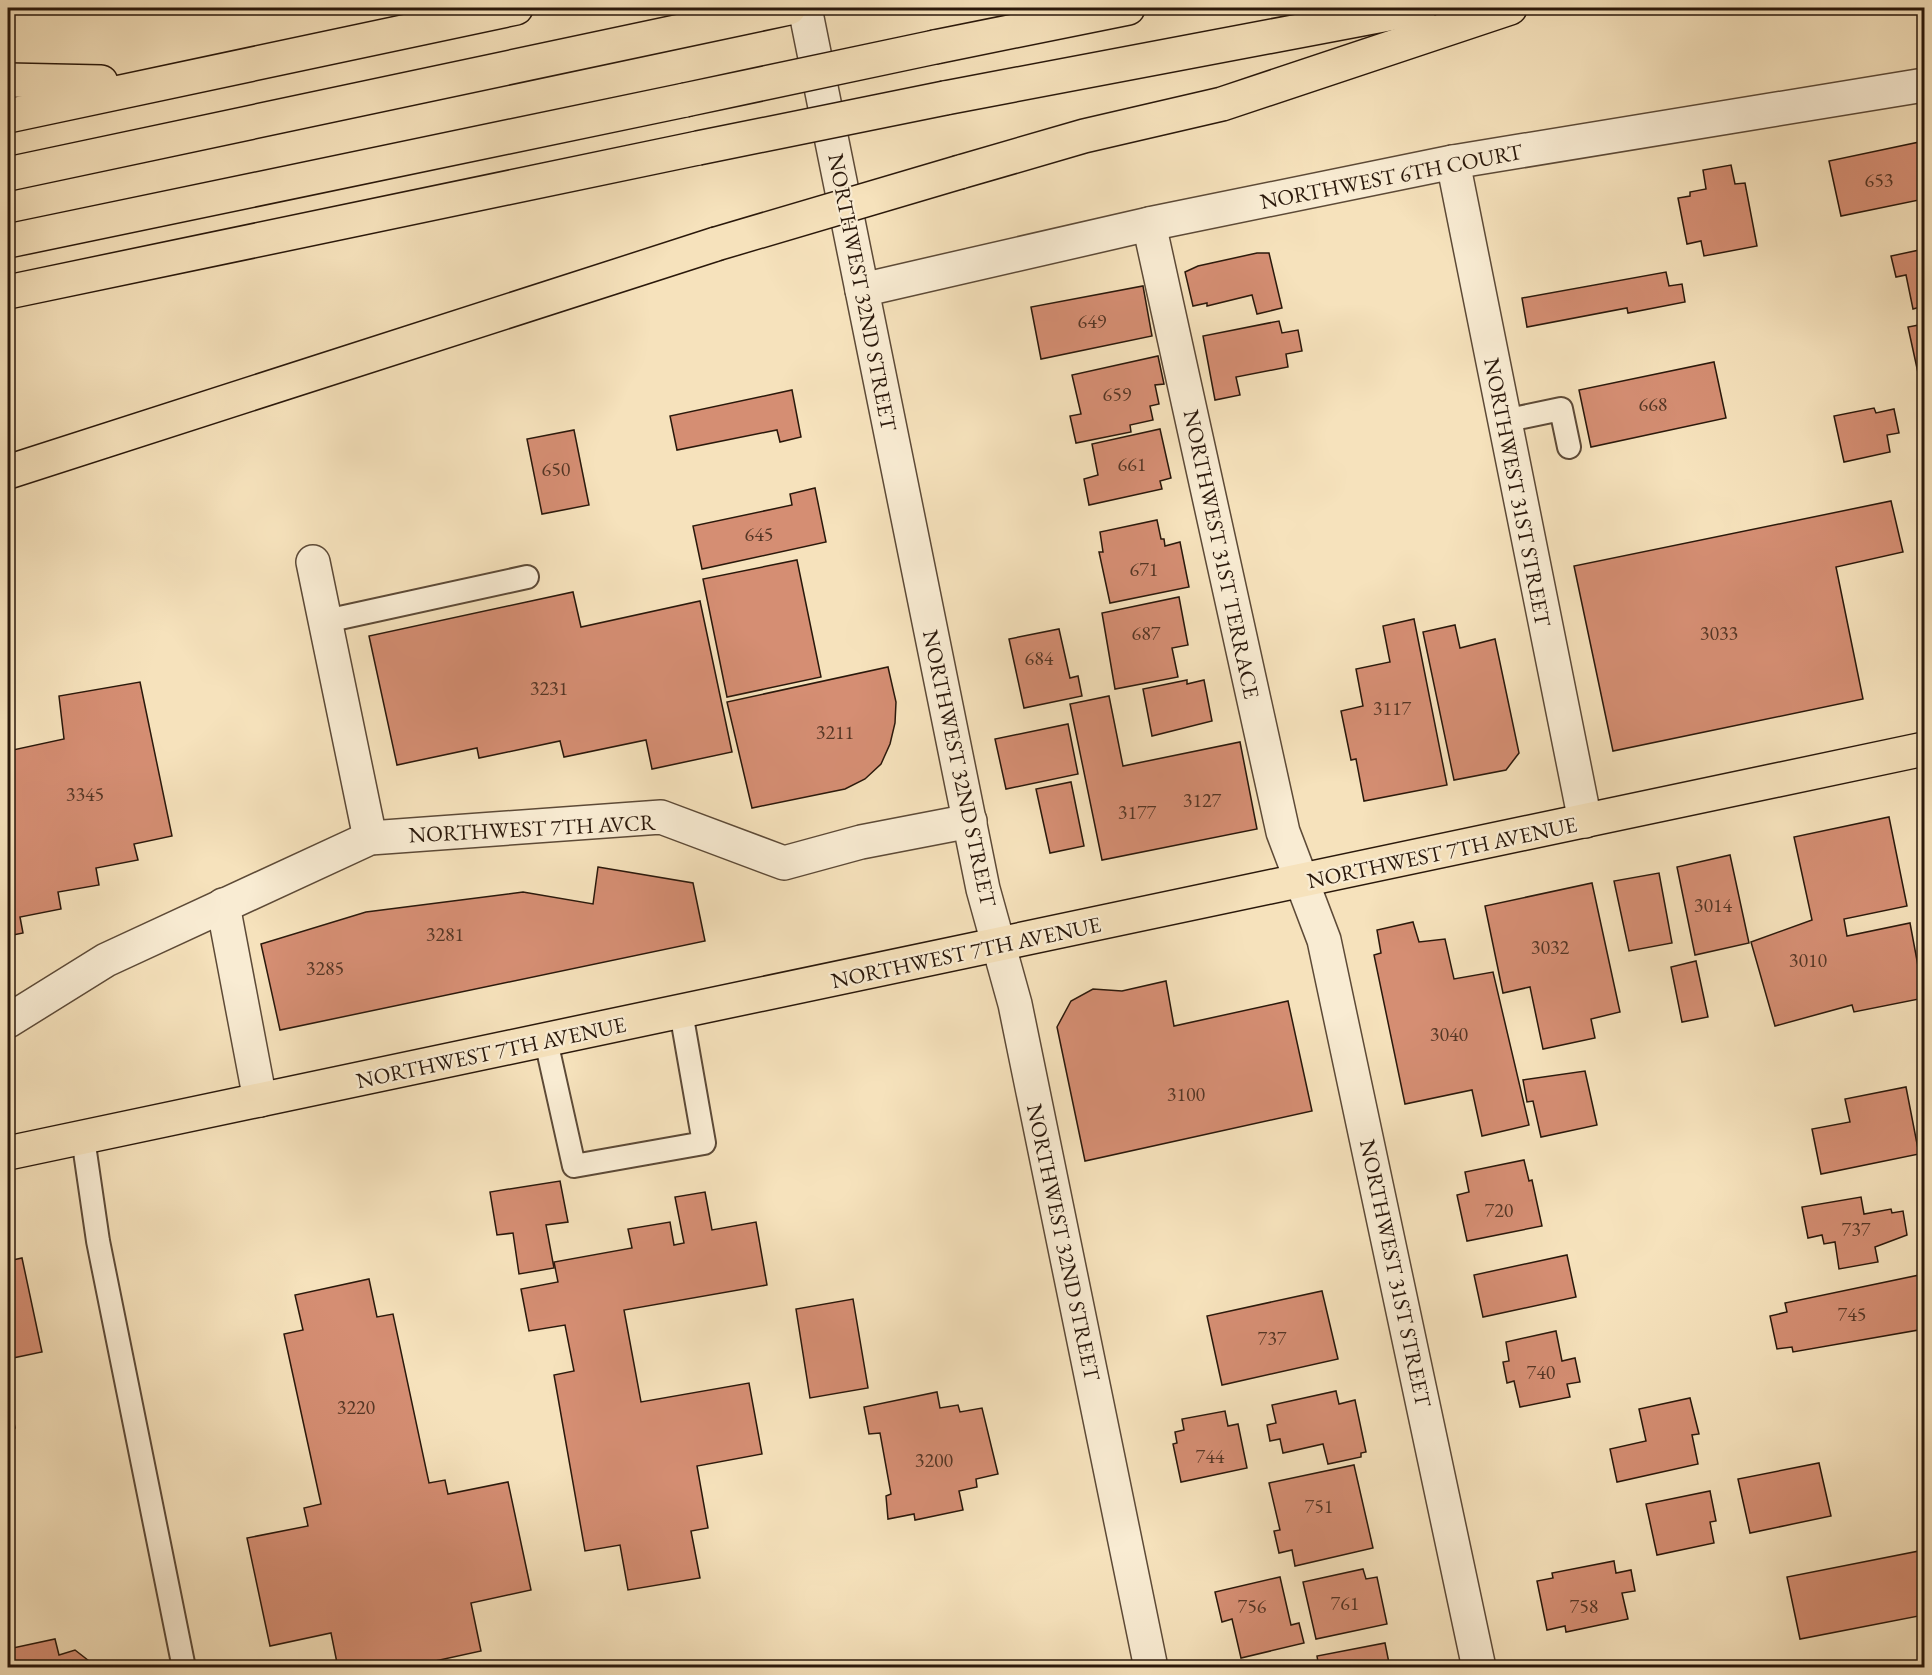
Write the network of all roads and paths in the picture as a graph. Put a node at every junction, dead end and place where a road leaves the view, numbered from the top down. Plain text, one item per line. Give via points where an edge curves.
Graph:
1 (516, 8) edge
2 (789, 8) edge
3 (805, 8) edge
4 (1128, 8) edge
5 (1420, 8) edge
6 (1510, 8) edge
7 (8, 80) edge
8 (154, 84) junction
9 (1924, 85) edge
10 (8, 116) edge
11 (1453, 162) junction
12 (8, 174) edge
13 (1149, 224) junction
14 (8, 241) edge
15 (862, 290) junction
16 (8, 292) edge
17 (1504, 421) junction
18 (1569, 447) dead end
19 (8, 472) edge
20 (313, 562) dead end
21 (527, 577) dead end
22 (326, 621) junction
23 (1924, 754) edge
24 (970, 821) junction
25 (1585, 821) junction
26 (370, 838) junction
27 (1302, 882) junction
28 (223, 905) junction
29 (998, 945) junction
30 (681, 1012) junction
31 (8, 1021) edge
32 (546, 1041) junction
33 (260, 1100) junction
34 (82, 1137) junction
35 (8, 1153) edge
36 (184, 1668) edge
37 (1151, 1668) edge
38 (1479, 1668) edge

1 - 8 main road
2 - 12 main road
3 - 15 street, NORTHWEST 32ND STREET
4 - 14 main road, bridge
5 - 16 main road, bridge via 945,98
6 - 19 main road, bridge via 1222,104 1084,136 716,244
7 - 8 main road
8 - 10 main road
9 - 11 street, NORTHWEST 6TH COURT
11 - 13 street, NORTHWEST 6TH COURT
11 - 17 street, NORTHWEST 31ST STREET
13 - 15 street, NORTHWEST 6TH COURT
13 - 27 street, NORTHWEST 31ST TERRACE via 1283,832
15 - 24 street, NORTHWEST 32ND STREET
17 - 18 lane via 1561,409
17 - 25 street, NORTHWEST 31ST STREET
20 - 22 street
21 - 22 lane
22 - 26 street
23 - 25 main road, NORTHWEST 7TH AVENUE
24 - 26 street, NORTHWEST 7TH AVCR via 784,863 661,817
24 - 29 street, NORTHWEST 32ND STREET via 982,889
25 - 27 main road, NORTHWEST 7TH AVENUE
26 - 28 street
27 - 29 main road, NORTHWEST 7TH AVENUE
27 - 38 street, NORTHWEST 31ST STREET via 1324,940
28 - 31 street via 106,960
28 - 33 street
29 - 30 main road, NORTHWEST 7TH AVENUE
29 - 37 street, NORTHWEST 32ND STREET via 1015,1004
30 - 32 main road, NORTHWEST 7TH AVENUE
30 - 32 lane via 704,1143 574,1166
32 - 33 main road, NORTHWEST 7TH AVENUE
33 - 34 main road, NORTHWEST 7TH AVENUE
34 - 35 main road, NORTHWEST 7TH AVENUE
34 - 36 lane via 98,1241

